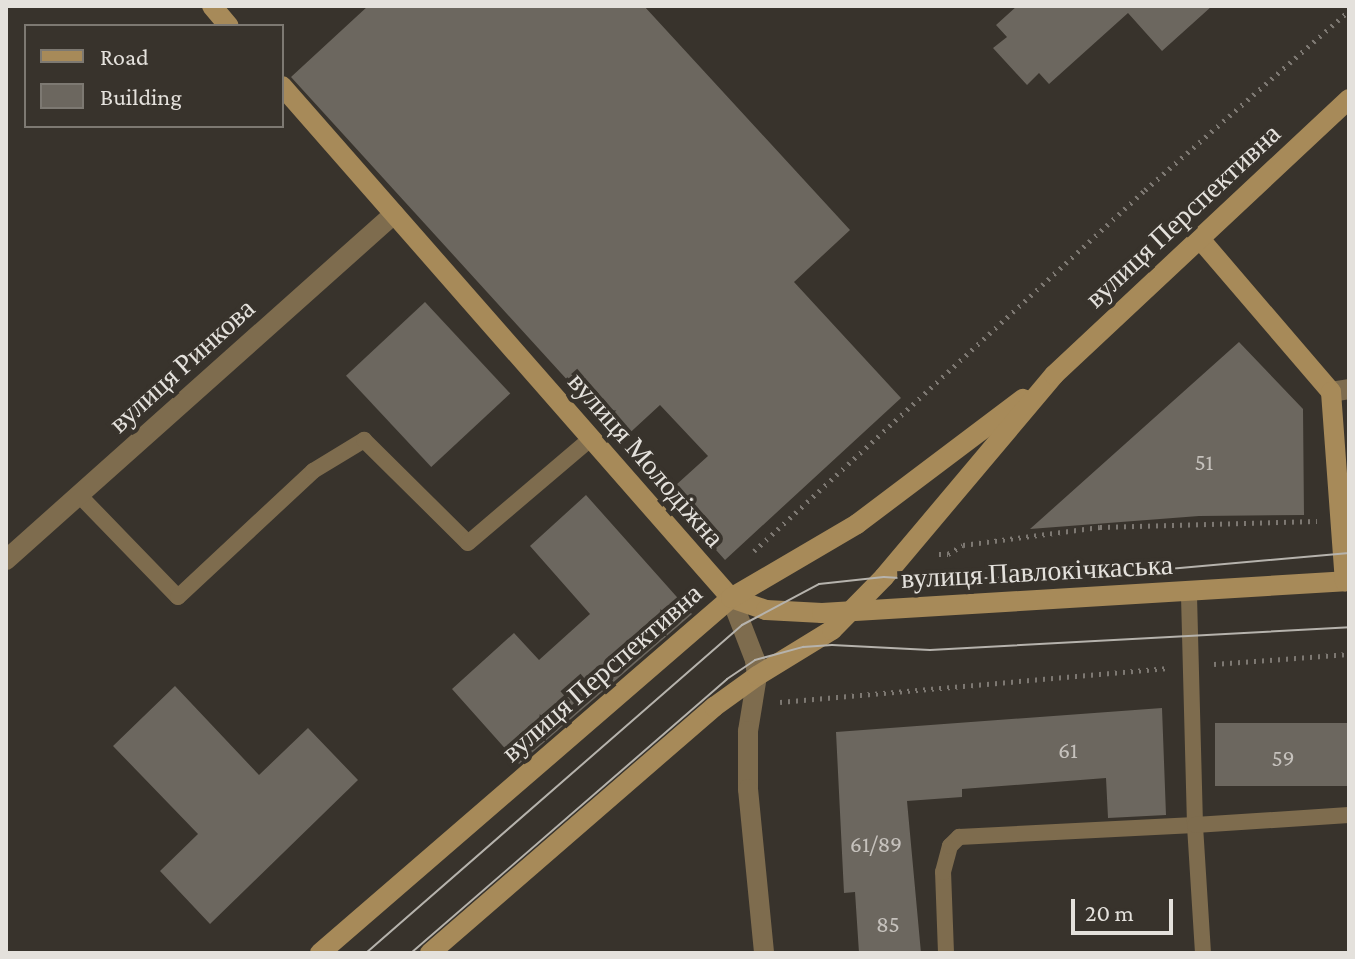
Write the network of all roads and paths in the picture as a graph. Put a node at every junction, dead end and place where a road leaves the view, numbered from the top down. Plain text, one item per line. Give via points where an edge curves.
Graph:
1 (212, 6) edge
2 (1349, 11) edge
3 (227, 24) edge
4 (284, 88) edge
5 (1349, 99) edge
6 (394, 214) junction
7 (1200, 239) junction
8 (1054, 375) junction
9 (1340, 390) edge
10 (590, 439) junction
11 (79, 495) junction
12 (1340, 517) junction
13 (925, 554) dead end
14 (749, 556) dead end
15 (6, 560) edge
16 (1347, 581) edge
17 (1189, 592) junction
18 (731, 598) junction
19 (854, 609) junction
20 (1349, 654) edge
21 (1191, 666) junction
22 (757, 676) junction
23 (773, 703) dead end
24 (1349, 815) edge
25 (1195, 825) junction
26 (320, 953) edge
27 (430, 953) edge
28 (764, 953) edge
29 (946, 953) edge
30 (1203, 953) edge

1 - 3 street
2 - 14 path via 1145,190
4 - 6 street, вулиця Молодіжна
5 - 7 street, вулиця Перспективна
6 - 10 street, вулиця Молодіжна
6 - 11 street, вулиця Ринкова
7 - 8 street, вулиця Перспективна
7 - 9 street
8 - 18 street, вулиця Перспективна via 857,524
8 - 19 street, вулиця Перспективна
9 - 12 street
10 - 11 lane via 468,543 364,440 313,471 178,597
10 - 18 street, вулиця Молодіжна
11 - 15 street, вулиця Ринкова
12 - 13 path via 1100,527
12 - 16 street
16 - 17 street, вулиця Павлокічкаська
17 - 19 street, вулиця Павлокічкаська
17 - 21 lane
18 - 19 street, вулиця Павлокічкаська via 766,610
18 - 22 street, вулиця Молодіжна
18 - 26 street, вулиця Перспективна
19 - 22 street, вулиця Перспективна via 832,630
20 - 21 path
21 - 23 path
21 - 25 lane
22 - 27 street, вулиця Перспективна via 714,707
22 - 28 street, вулиця Молодіжна via 748,731 748,789
24 - 25 lane
25 - 29 lane via 959,837 950,846 943,872
25 - 30 lane

